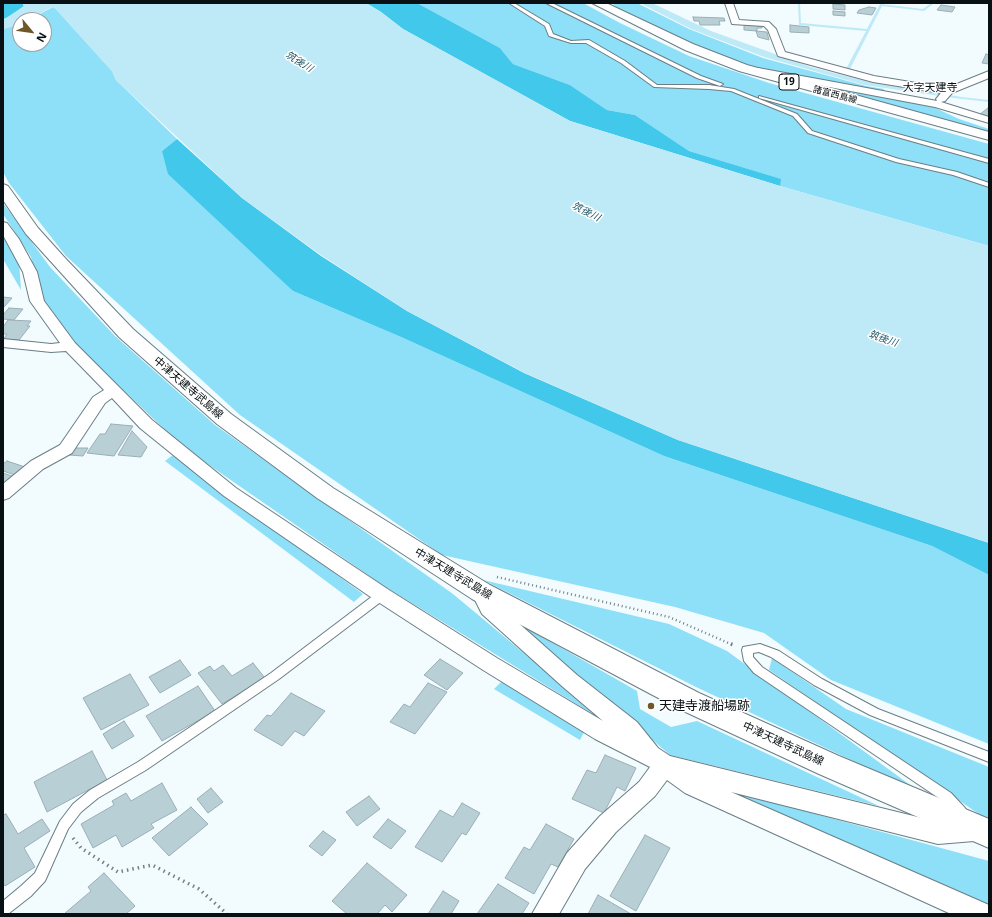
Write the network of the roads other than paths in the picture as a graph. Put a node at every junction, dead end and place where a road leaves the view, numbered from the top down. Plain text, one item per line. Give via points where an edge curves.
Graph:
1 (511, 3) edge
2 (548, 3) edge
3 (729, 3) edge
4 (603, 5) edge
5 (742, 68) junction
6 (989, 74) edge
7 (943, 96) junction
8 (989, 120) edge
9 (989, 126) edge
10 (989, 136) edge
11 (989, 161) edge
12 (989, 185) edge
13 (3, 189) edge
14 (3, 226) edge
15 (3, 343) edge
16 (70, 346) junction
17 (112, 391) junction
18 (3, 494) edge
19 (485, 584) junction
20 (382, 595) junction
21 (989, 757) edge
22 (659, 760) junction
23 (983, 832) edge
24 (3, 909) edge
25 (545, 914) edge
26 (980, 914) edge

1 - 12 lane via 547,25 551,35 571,42 587,41 623,62 656,86 732,90 795,115 810,132 898,161 956,173
2 - 11 lane via 699,78
3 - 7 street via 735,22 766,24 772,29 781,54
4 - 5 main road, 諸富西島線 / 19 via 689,47
5 - 7 street
5 - 10 main road, 諸富西島線 / 19
6 - 7 street
7 - 8 street via 957,111
7 - 9 street via 941,108
13 - 19 main road, 中津天建寺武島線 via 54,257 126,333 224,419 325,493
14 - 16 street via 13,239 30,272 37,301
15 - 16 street via 52,348
16 - 17 street
17 - 18 street via 99,400 66,449 37,465
17 - 20 street via 146,424 230,492
19 - 22 street via 489,609 629,729
19 - 23 main road, 中津天建寺武島線 via 689,701
20 - 22 street via 603,732
20 - 24 lane via 275,676 142,766 94,794 77,808 64,825 40,877
21 - 23 lane via 874,712 818,682 775,654 760,648 748,650 748,658 758,670 947,797
22 - 23 street via 707,776 938,832
22 - 25 street via 647,789 608,824 576,861
22 - 26 street via 694,786

